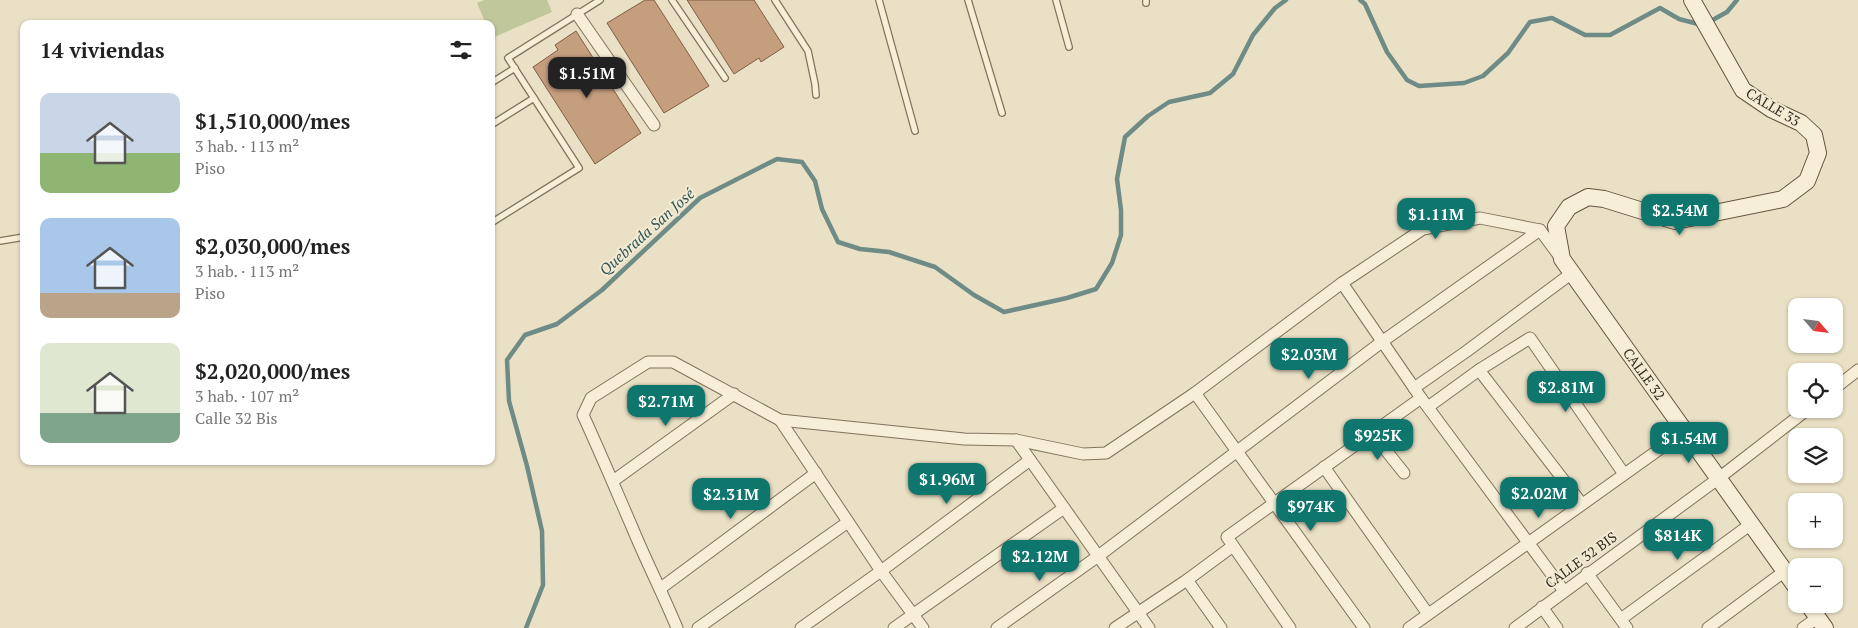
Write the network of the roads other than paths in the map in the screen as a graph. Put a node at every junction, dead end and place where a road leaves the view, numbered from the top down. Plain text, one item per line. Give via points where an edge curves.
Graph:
1 (600, 0) edge
2 (672, 0) edge
3 (775, 0) edge
4 (879, 0) edge
5 (968, 0) edge
6 (1056, 0) edge
7 (1692, 0) edge
8 (576, 14) junction
9 (1070, 47) dead end
10 (515, 68) junction
11 (725, 78) dead end
12 (495, 80) edge
13 (816, 95) dead end
14 (534, 98) junction
15 (1002, 113) dead end
16 (495, 122) edge
17 (654, 125) dead end
18 (915, 131) dead end
19 (495, 221) edge
20 (1540, 230) junction
21 (20, 238) edge
22 (0, 241) edge
23 (1562, 259) junction
24 (1572, 273) junction
25 (1342, 283) junction
26 (1383, 341) junction
27 (1479, 370) junction
28 (1858, 370) edge
29 (1843, 382) edge
30 (1414, 388) junction
31 (1195, 393) junction
32 (734, 394) junction
33 (1424, 403) junction
34 (1796, 418) edge
35 (780, 420) junction
36 (1685, 431) junction
37 (1372, 433) junction
38 (1016, 440) junction
39 (1237, 451) junction
40 (1030, 460) junction
41 (1324, 467) junction
42 (816, 473) junction
43 (1404, 473) dead end
44 (1624, 474) junction
45 (1719, 478) junction
46 (613, 481) junction
47 (1274, 503) junction
48 (1582, 504) junction
49 (1064, 508) junction
50 (848, 522) junction
51 (1751, 524) junction
52 (1528, 543) junction
53 (1233, 546) junction
54 (1097, 557) junction
55 (881, 571) junction
56 (1785, 571) junction
57 (1588, 573) junction
58 (1788, 575) edge
59 (1187, 580) junction
60 (661, 588) junction
61 (1564, 591) junction
62 (1542, 607) junction
63 (1138, 612) junction
64 (1428, 614) junction
65 (913, 615) junction
66 (1821, 623) edge
67 (1624, 624) edge
68 (677, 628) edge
69 (698, 628) edge
70 (801, 628) edge
71 (894, 628) edge
72 (924, 628) edge
73 (997, 628) edge
74 (1115, 628) edge
75 (1149, 628) edge
76 (1222, 628) edge
77 (1290, 628) edge
78 (1364, 628) edge
79 (1410, 628) edge
80 (1515, 628) edge
81 (1558, 628) edge
82 (1708, 628) edge
83 (1803, 628) edge

1 - 8 lane
2 - 11 lane
3 - 13 lane via 808,51
4 - 18 lane
5 - 15 lane
6 - 9 lane
7 - 23 street, CALLE 33 via 1743,90 1814,135 1818,153 1807,181 1783,199 1676,221 1588,197 1569,207 1556,226
8 - 10 lane via 508,58
8 - 17 street
10 - 12 lane
10 - 14 lane
14 - 16 lane
14 - 19 lane via 578,168
20 - 23 street
20 - 25 street via 1480,218 1423,229
20 - 26 street
21 - 22 lane
23 - 24 street, CALLE 32
24 - 30 street
24 - 36 street, CALLE 32
25 - 26 street
25 - 31 street
26 - 30 street
26 - 39 street
27 - 33 street
27 - 44 street via 1530,338
27 - 48 street
28 - 29 street
30 - 33 street
31 - 38 street via 1106,453 1083,454
31 - 39 street
32 - 35 street
32 - 46 street
32 - 46 street via 673,362 648,362 591,398 583,416
33 - 37 street
33 - 52 street
34 - 45 street, CALLE 32 BIS
35 - 38 street via 964,440
35 - 42 street
36 - 44 street
36 - 45 street, CALLE 32
37 - 41 street
37 - 43 street
38 - 40 street
39 - 47 street
39 - 54 street
40 - 49 street
40 - 55 street
41 - 47 street
41 - 64 street
42 - 50 street
42 - 60 street
44 - 48 street
45 - 51 street, CALLE 32
45 - 57 street, CALLE 32 BIS
46 - 60 street
47 - 53 street via 1227,537
47 - 78 street
48 - 52 street
49 - 54 street
49 - 65 street
50 - 55 street
50 - 69 street
51 - 56 street, CALLE 32
51 - 67 street
52 - 61 street
52 - 64 street
53 - 59 street
53 - 77 street
54 - 63 street
54 - 73 street
55 - 65 street
55 - 70 street
56 - 58 street, CALLE 32
56 - 82 street
57 - 61 street, CALLE 32 BIS
57 - 67 street
59 - 63 street
59 - 76 street
60 - 68 street
61 - 62 street, CALLE 32 BIS
62 - 80 street, CALLE 32 BIS
62 - 81 street
63 - 74 street
63 - 75 street
64 - 79 street
65 - 71 street
65 - 72 street
66 - 83 street

